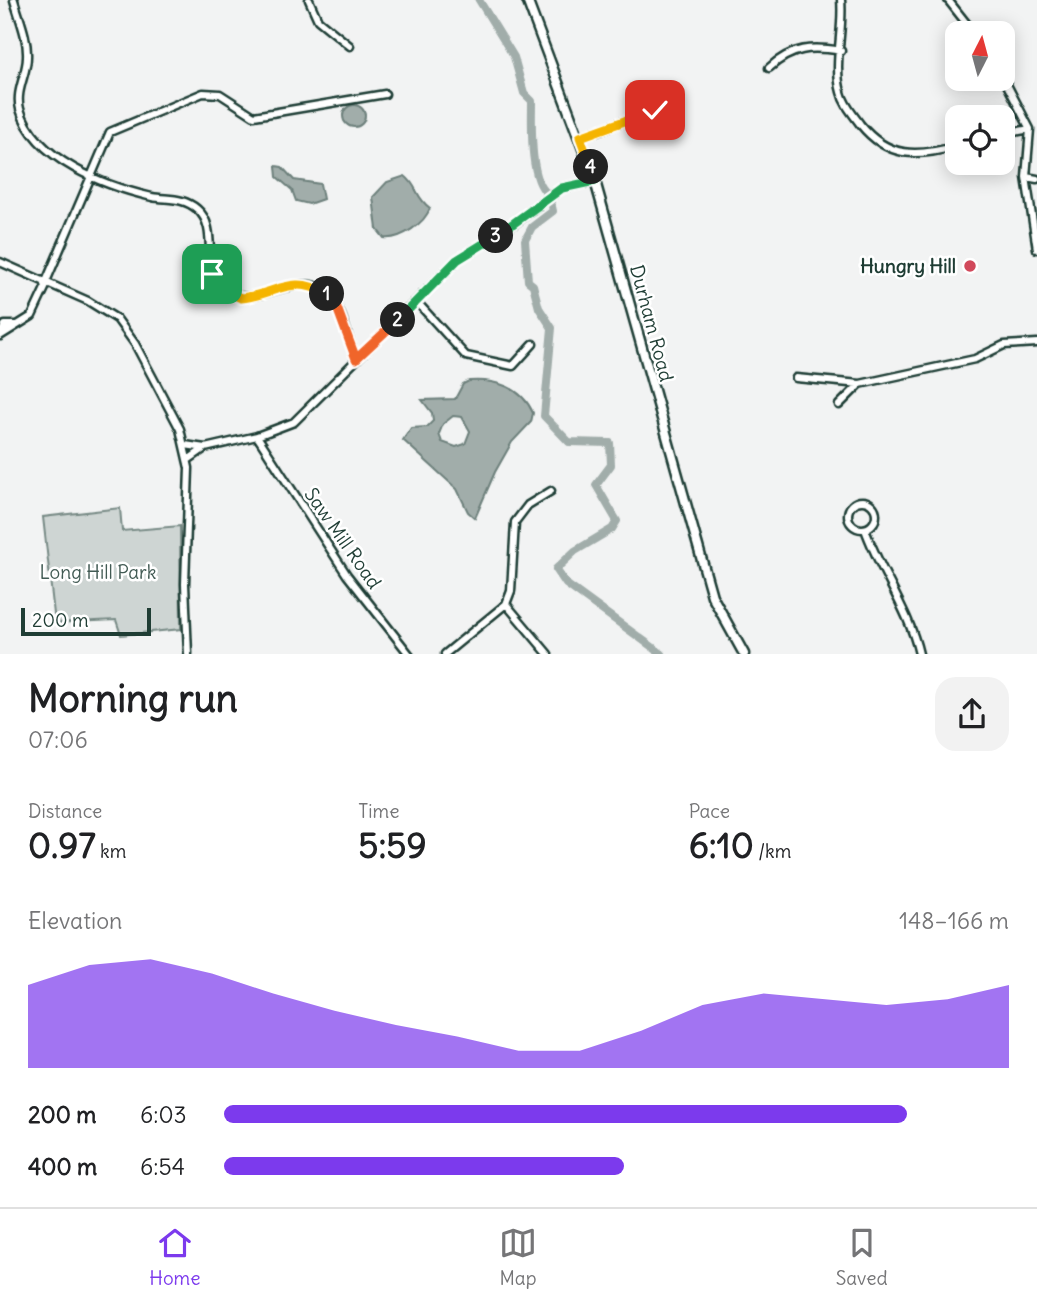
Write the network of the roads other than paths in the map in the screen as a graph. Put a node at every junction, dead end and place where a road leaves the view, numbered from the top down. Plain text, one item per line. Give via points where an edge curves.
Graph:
1 (14, 0) edge
2 (309, 0) edge
3 (527, 0) edge
4 (841, 0) edge
5 (948, 0) edge
6 (965, 21) edge
7 (350, 46) dead end
8 (841, 51) junction
9 (769, 68) dead end
10 (1010, 91) edge
11 (385, 94) dead end
12 (655, 110) dead end
13 (1030, 129) junction
14 (1015, 132) edge
15 (580, 137) junction
16 (945, 148) edge
17 (90, 177) junction
18 (1026, 177) junction
19 (1037, 179) edge
20 (595, 181) junction
21 (1036, 240) edge
22 (1037, 249) edge
23 (0, 262) edge
24 (46, 284) junction
25 (416, 301) junction
26 (0, 336) edge
27 (1037, 343) edge
28 (533, 344) dead end
29 (356, 359) junction
30 (796, 378) dead end
31 (860, 384) junction
32 (839, 405) dead end
33 (257, 436) junction
34 (185, 445) junction
35 (205, 447) junction
36 (188, 460) junction
37 (551, 491) dead end
38 (865, 529) junction
39 (506, 604) junction
40 (188, 654) edge
41 (410, 654) edge
42 (445, 654) edge
43 (548, 654) edge
44 (744, 654) edge
45 (919, 654) edge

1 - 17 street via 27,46 21,113 52,156
2 - 7 street via 318,20
3 - 15 main road, Durham Road
4 - 8 street
5 - 6 street
8 - 9 street via 807,47 785,55
8 - 16 street via 840,91 846,106 877,143 910,155
10 - 13 street
11 - 17 street via 254,116 220,94 203,93 110,132
12 - 15 street
13 - 14 street
13 - 18 street
15 - 20 main road, Durham Road
17 - 24 street
17 - 29 street via 151,197 181,200 197,209 208,227 212,274 221,289 231,294 249,298 294,283 326,292 336,305
18 - 19 street
18 - 21 street
20 - 25 street via 562,188 457,260
20 - 44 main road, Durham Road via 712,596
21 - 22 street
23 - 24 street
24 - 26 street via 32,316
24 - 34 street via 99,307 123,326
25 - 28 street via 472,359 513,366
25 - 29 street
27 - 31 street via 1004,345 975,359
29 - 33 street via 294,422
30 - 31 street
31 - 32 street
33 - 35 street
33 - 41 street, Saw Mill Road via 346,575
34 - 35 street
34 - 36 street
35 - 36 street
36 - 40 street
37 - 39 street via 528,505 515,523 511,591
38 - 38 street via 854,528 848,518 850,507 859,501 868,502 876,512 873,524
38 - 45 street via 911,625
39 - 42 street
39 - 43 street

